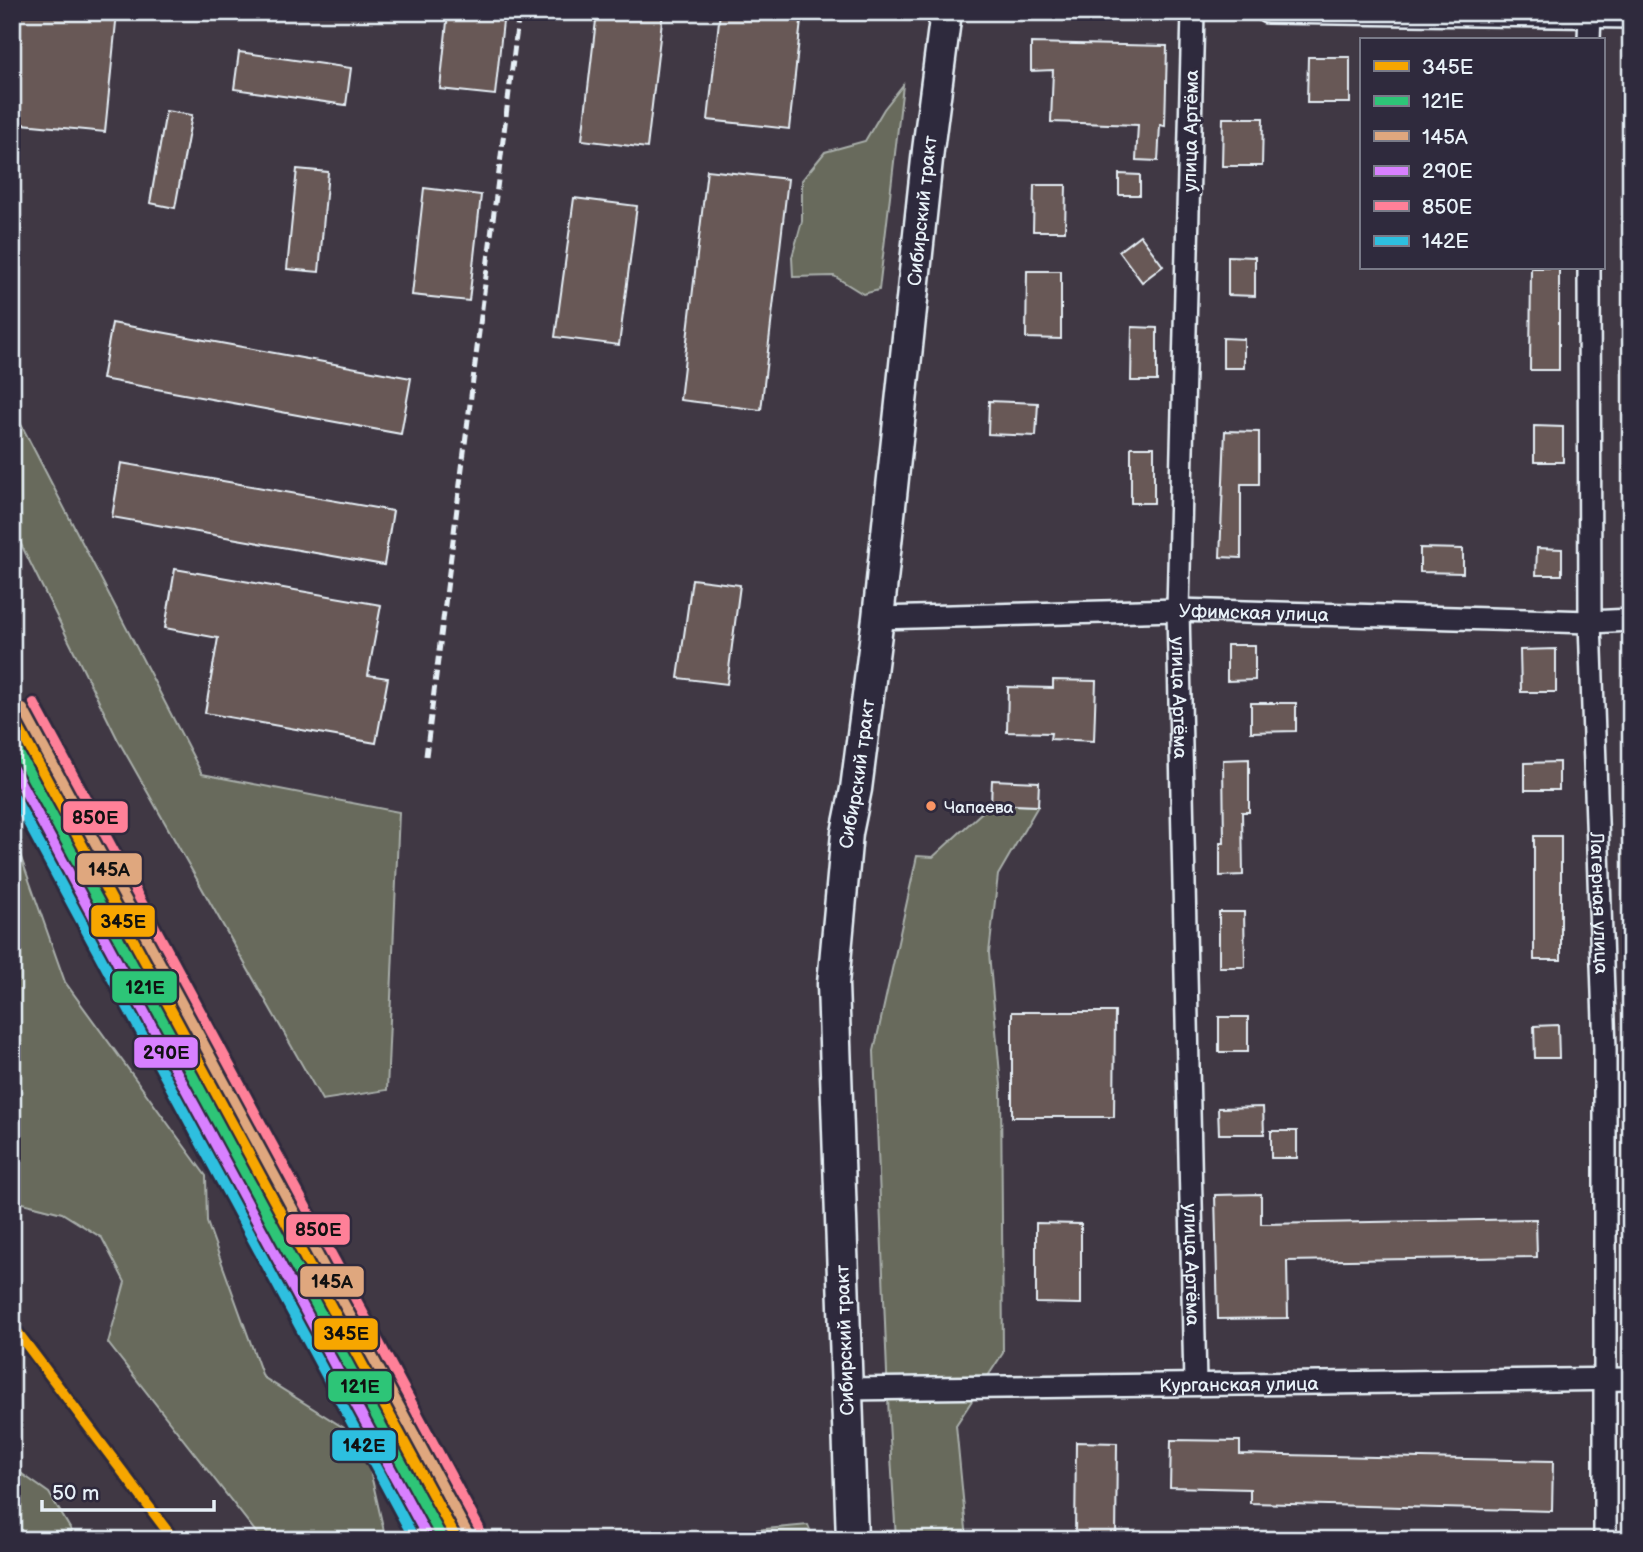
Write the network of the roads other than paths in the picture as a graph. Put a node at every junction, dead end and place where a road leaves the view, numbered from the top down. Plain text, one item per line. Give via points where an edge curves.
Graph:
1 (946, 12) edge
2 (953, 12) edge
3 (1193, 12) edge
4 (1267, 12) edge
5 (1589, 14) edge
6 (1631, 17) edge
7 (1589, 38) edge
8 (1589, 270) edge
9 (1178, 610) junction
10 (878, 618) junction
11 (1631, 620) edge
12 (1590, 622) junction
13 (1603, 1379) junction
14 (1631, 1379) edge
15 (1195, 1384) junction
16 (845, 1389) junction
17 (852, 1540) edge
18 (1605, 1540) edge

1 - 2 street
1 - 10 main road, Сибирский тракт
3 - 9 street, улица Артёма
4 - 5 street
5 - 6 street
5 - 7 street
8 - 12 street, Лагерная улица
9 - 10 street, Уфимская улица
9 - 12 street, Уфимская улица
9 - 15 street, улица Артёма
10 - 16 main road, Сибирский тракт via 856,790 846,833 833,984
11 - 12 street, Уфимская улица
12 - 13 street, Лагерная улица via 1605,1049
13 - 14 street, Курганская улица
13 - 15 street, Курганская улица
13 - 18 street, Лагерная улица
15 - 16 street, Курганская улица
16 - 17 main road, Сибирский тракт

